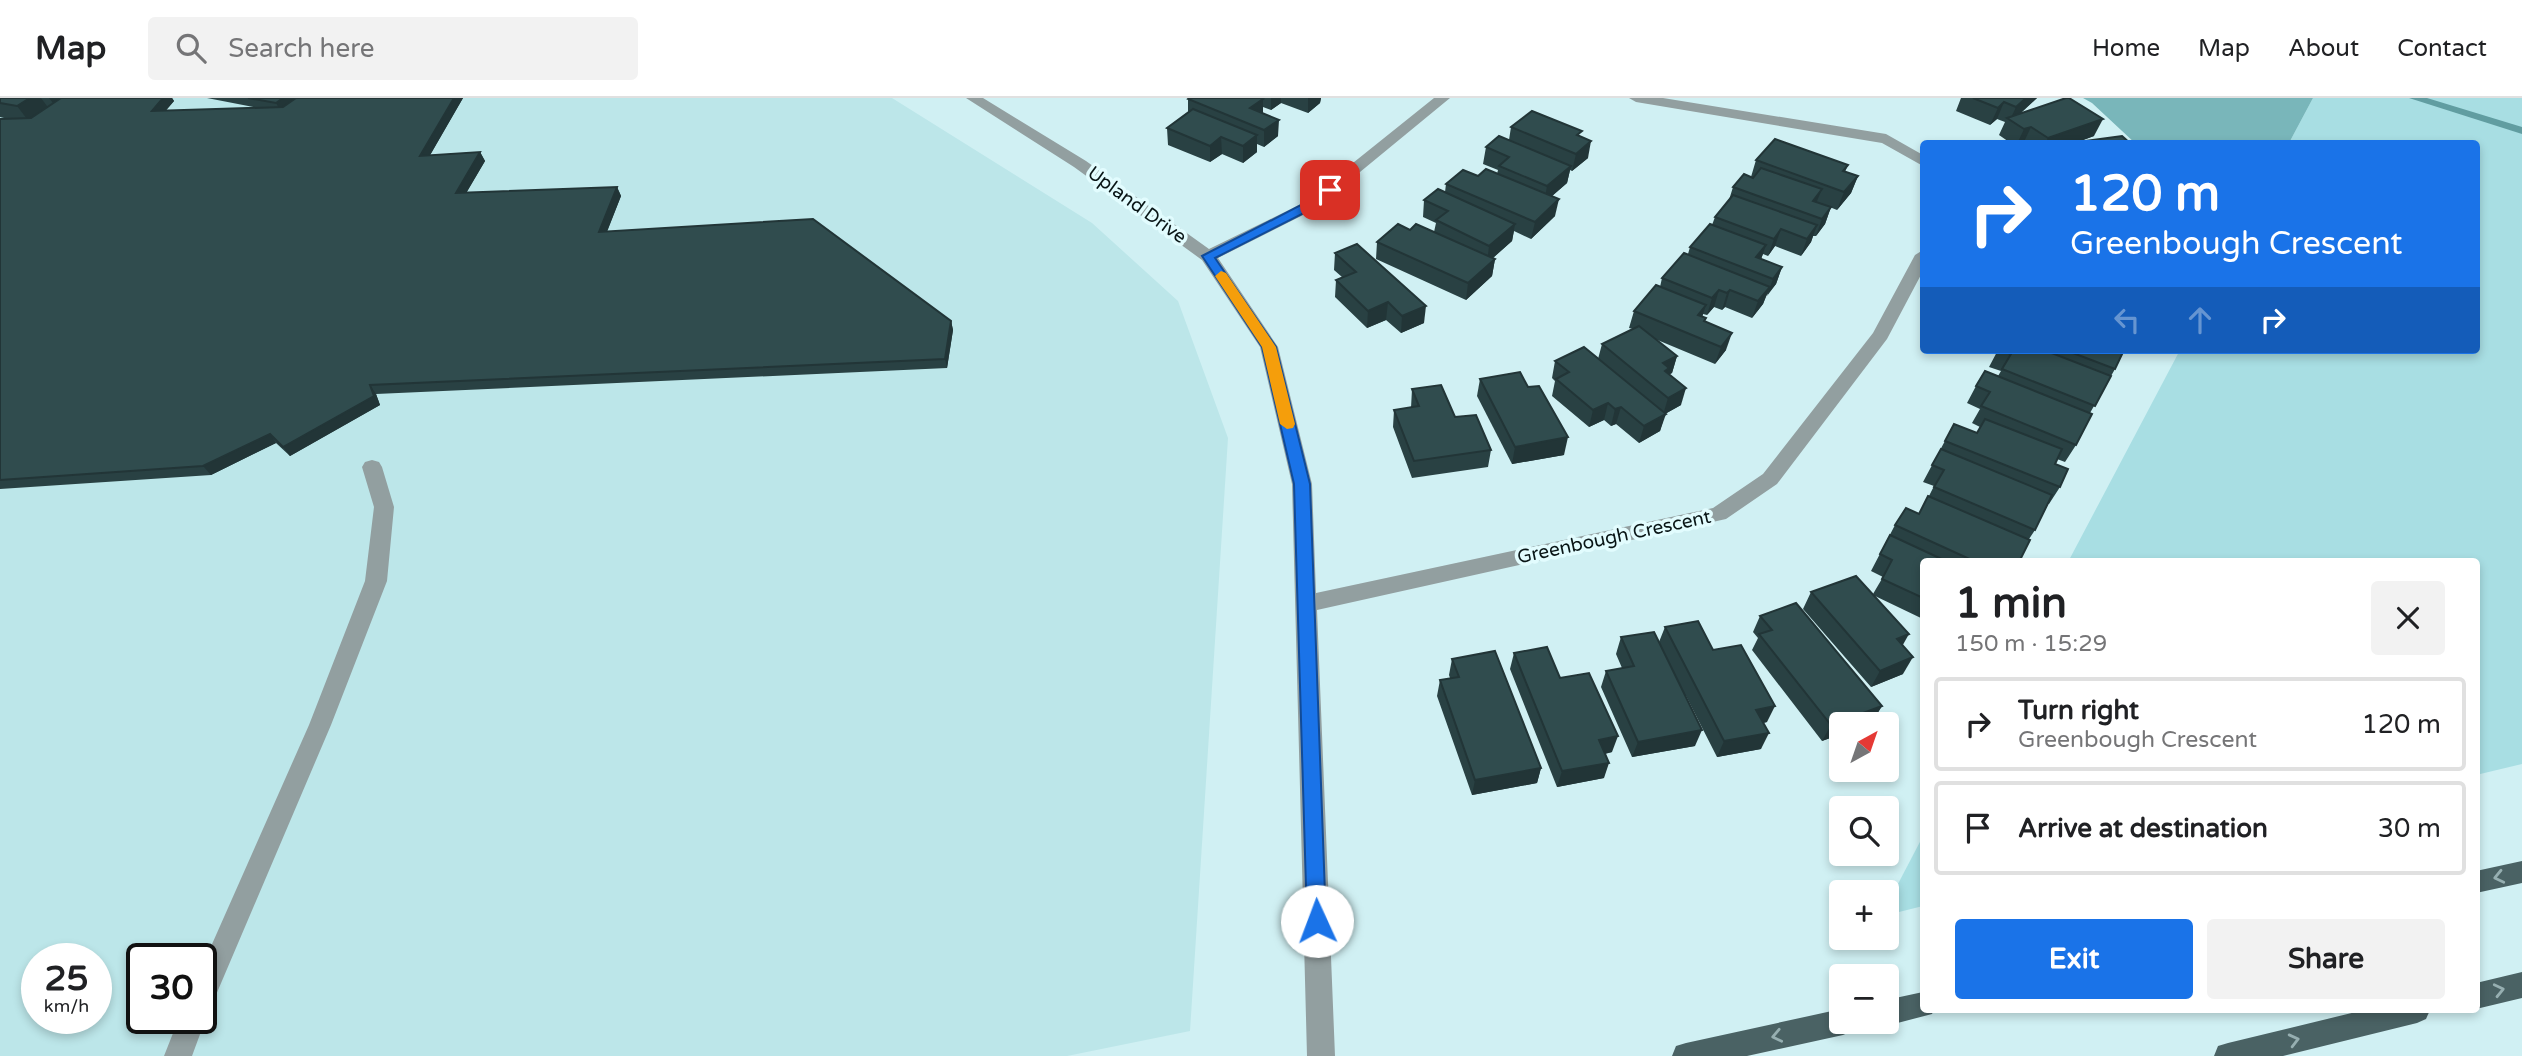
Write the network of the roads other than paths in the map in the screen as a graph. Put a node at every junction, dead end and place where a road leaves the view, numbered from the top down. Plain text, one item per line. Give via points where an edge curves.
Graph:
1 (973, 98) edge
2 (1443, 98) edge
3 (1636, 98) edge
4 (1920, 159) edge
5 (1208, 256) junction
6 (1920, 261) edge
7 (372, 467) dead end
8 (1306, 604) junction
9 (2522, 872) edge
10 (2480, 881) edge
11 (217, 963) edge
12 (2522, 985) edge
13 (2480, 995) edge
14 (1920, 1006) edge
15 (1899, 1010) edge
16 (2405, 1013) edge
17 (1829, 1025) edge
18 (187, 1034) edge
19 (178, 1056) edge
20 (1321, 1056) edge
21 (1686, 1056) edge
22 (2228, 1056) edge

1 - 5 street, Upland Drive via 1080,164
2 - 5 street via 1309,206
3 - 4 street via 1886,139
5 - 8 street, Upland Drive via 1269,347 1302,484
6 - 8 street, Greenbough Crescent via 1881,335 1770,479 1719,514
7 - 11 street via 384,507 376,581 320,725
8 - 20 street, Upland Drive
9 -> 10 main road
13 -> 12 main road
14 - 15 main road
22 -> 16 main road
17 -> 21 main road
18 - 19 street

